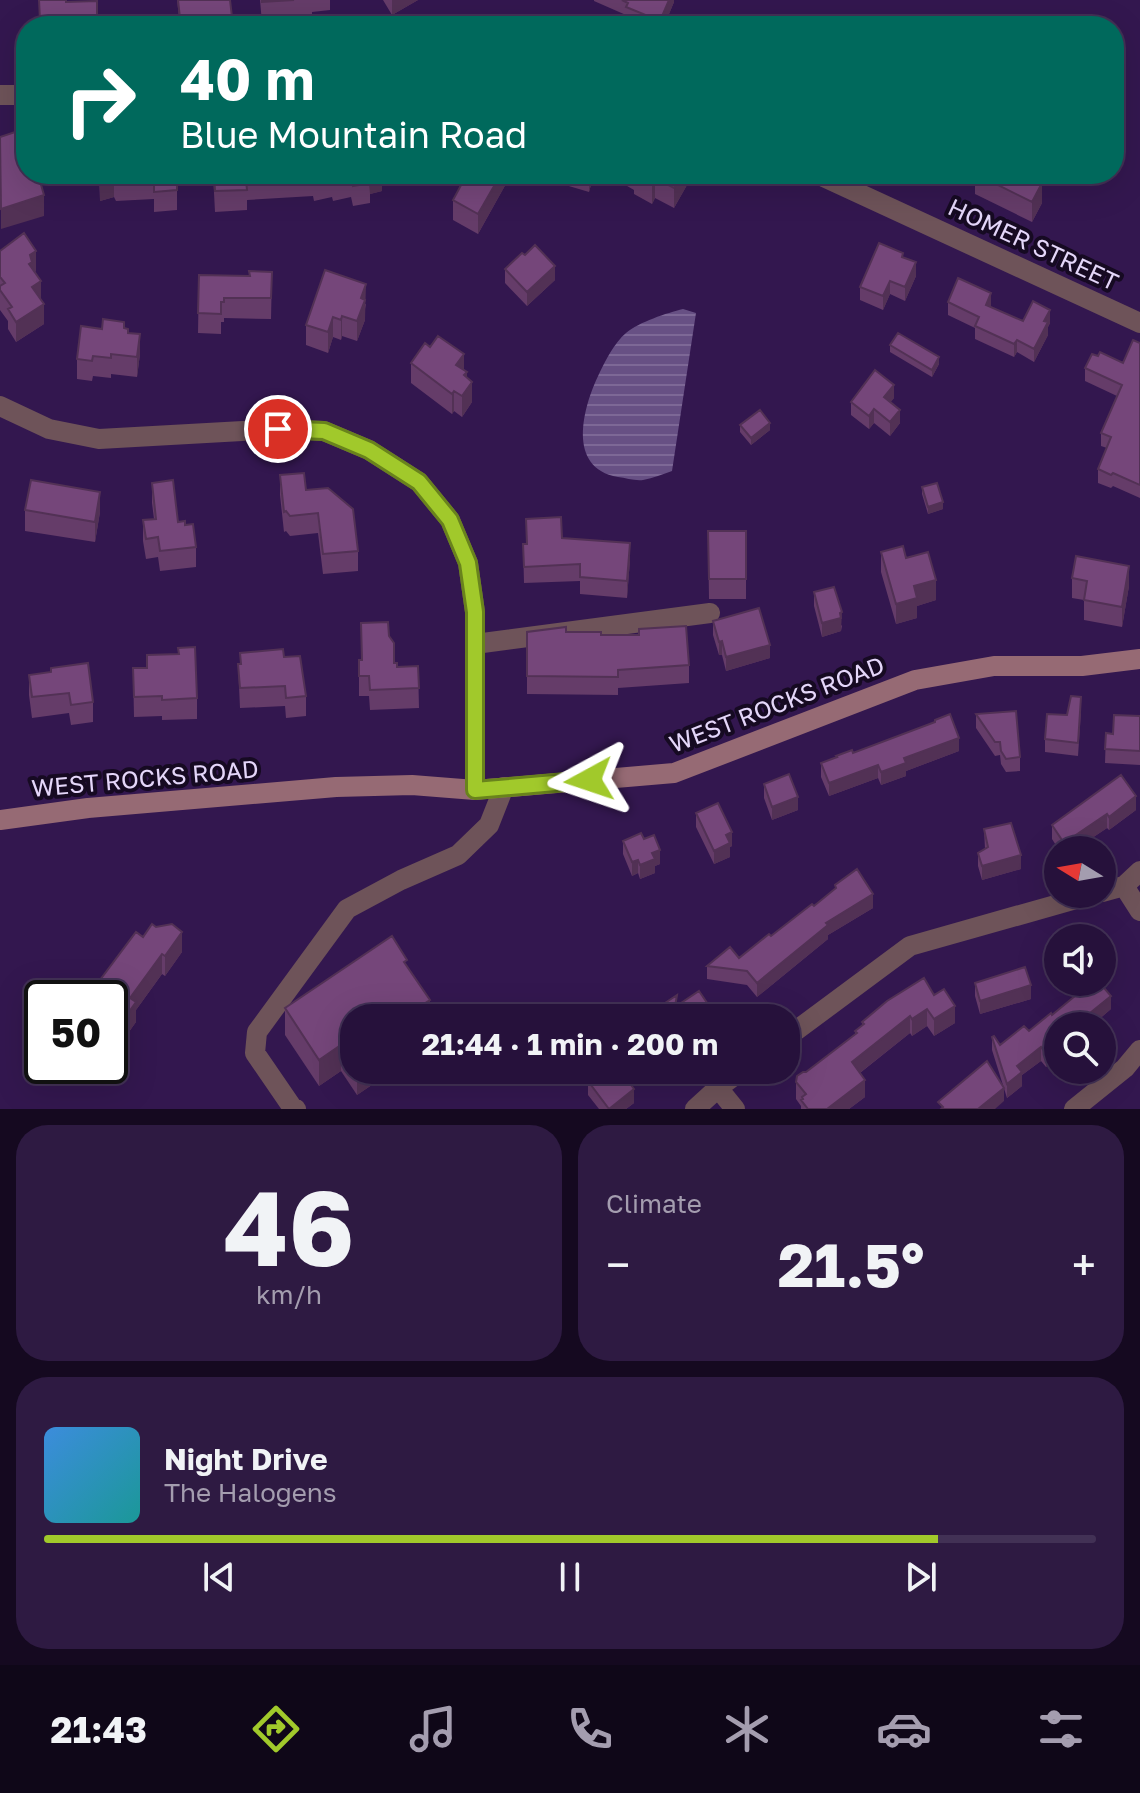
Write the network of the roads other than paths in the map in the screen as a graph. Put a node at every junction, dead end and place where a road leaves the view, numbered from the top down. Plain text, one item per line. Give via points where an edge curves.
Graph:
1 (839, 184) edge
2 (1140, 323) edge
3 (0, 406) edge
4 (710, 613) dead end
5 (475, 644) junction
6 (1140, 659) edge
7 (504, 787) junction
8 (475, 790) junction
9 (0, 820) edge
10 (1140, 871) edge
11 (1124, 886) junction
12 (1116, 888) edge
13 (1044, 908) edge
14 (1140, 911) edge
15 (800, 1028) edge
16 (1140, 1050) edge
17 (723, 1084) edge
18 (718, 1088) junction
19 (296, 1109) edge
20 (695, 1109) edge
21 (735, 1109) edge
22 (1074, 1109) edge

1 - 2 street, HOMER STREET
3 - 5 street via 49,429 99,439 278,429 324,431 369,450 419,482 450,520 468,563
4 - 5 street
5 - 8 street
6 - 7 main road, WEST ROCKS ROAD via 1082,666 994,666 915,680 674,773
7 - 8 main road, WEST ROCKS ROAD
7 - 19 street via 489,825 458,855 347,909 257,1032 255,1053
8 - 9 main road, WEST ROCKS ROAD via 336,787
10 - 11 street
11 - 12 street
11 - 14 street
13 - 15 street via 910,946
16 - 22 street
17 - 18 street
18 - 20 street
18 - 21 street

